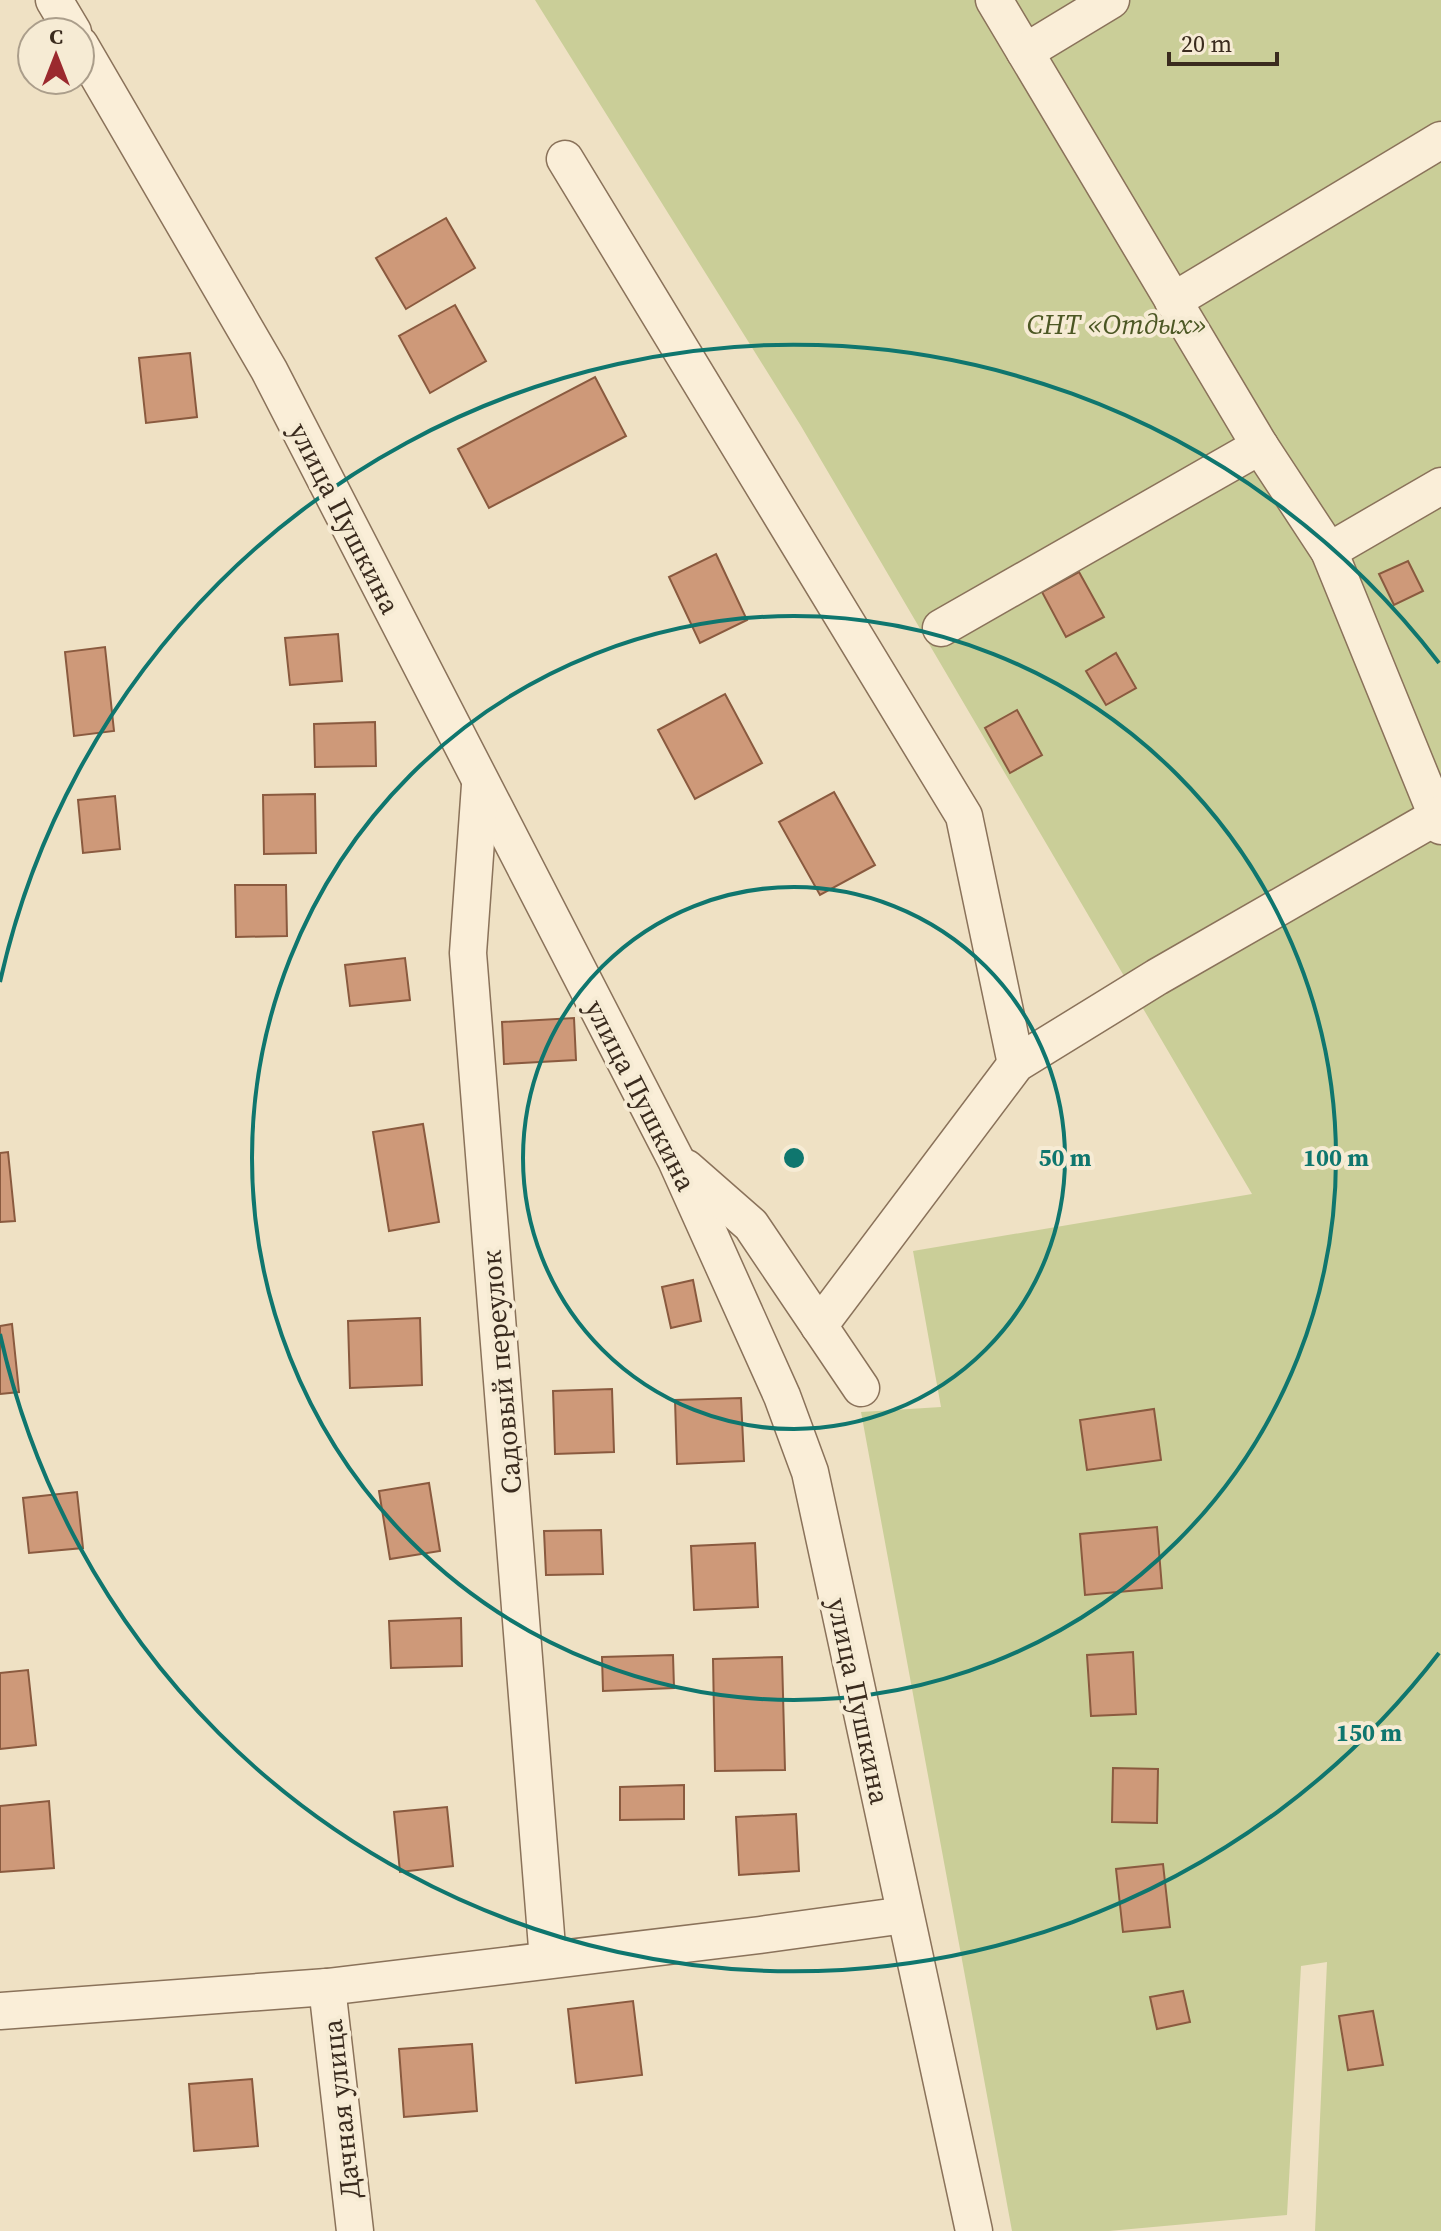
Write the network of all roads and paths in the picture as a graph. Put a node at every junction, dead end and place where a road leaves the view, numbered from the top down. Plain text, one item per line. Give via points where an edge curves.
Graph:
1 (994, 0) edge
2 (1111, 0) edge
3 (1025, 52) junction
4 (96, 73) edge
5 (1441, 140) edge
6 (565, 159) dead end
7 (1173, 301) junction
8 (1260, 446) junction
9 (1441, 486) edge
10 (1329, 551) junction
11 (941, 628) dead end
12 (480, 783) junction
13 (1440, 819) edge
14 (1016, 1064) junction
15 (676, 1160) junction
16 (819, 1326) junction
17 (861, 1388) dead end
18 (905, 1915) junction
19 (548, 1960) junction
20 (327, 1987) junction
21 (0, 2011) edge
22 (355, 2231) edge
23 (974, 2231) edge

1 - 3 street
2 - 3 street
3 - 7 street
4 - 12 street, улица Пушкина via 269,370
5 - 7 street
6 - 14 street via 964,816
7 - 8 street
8 - 10 street
8 - 11 street
9 - 10 street
10 - 13 street
12 - 15 street, улица Пушкина
12 - 19 street, Садовый переулок via 468,953
13 - 14 street via 1157,977
14 - 16 street
15 - 16 street via 751,1225
15 - 18 street, улица Пушкина via 782,1396 810,1472
16 - 17 street
18 - 19 street
18 - 23 street, улица Пушкина
19 - 20 street
20 - 21 street
20 - 22 street, Дачная улица

